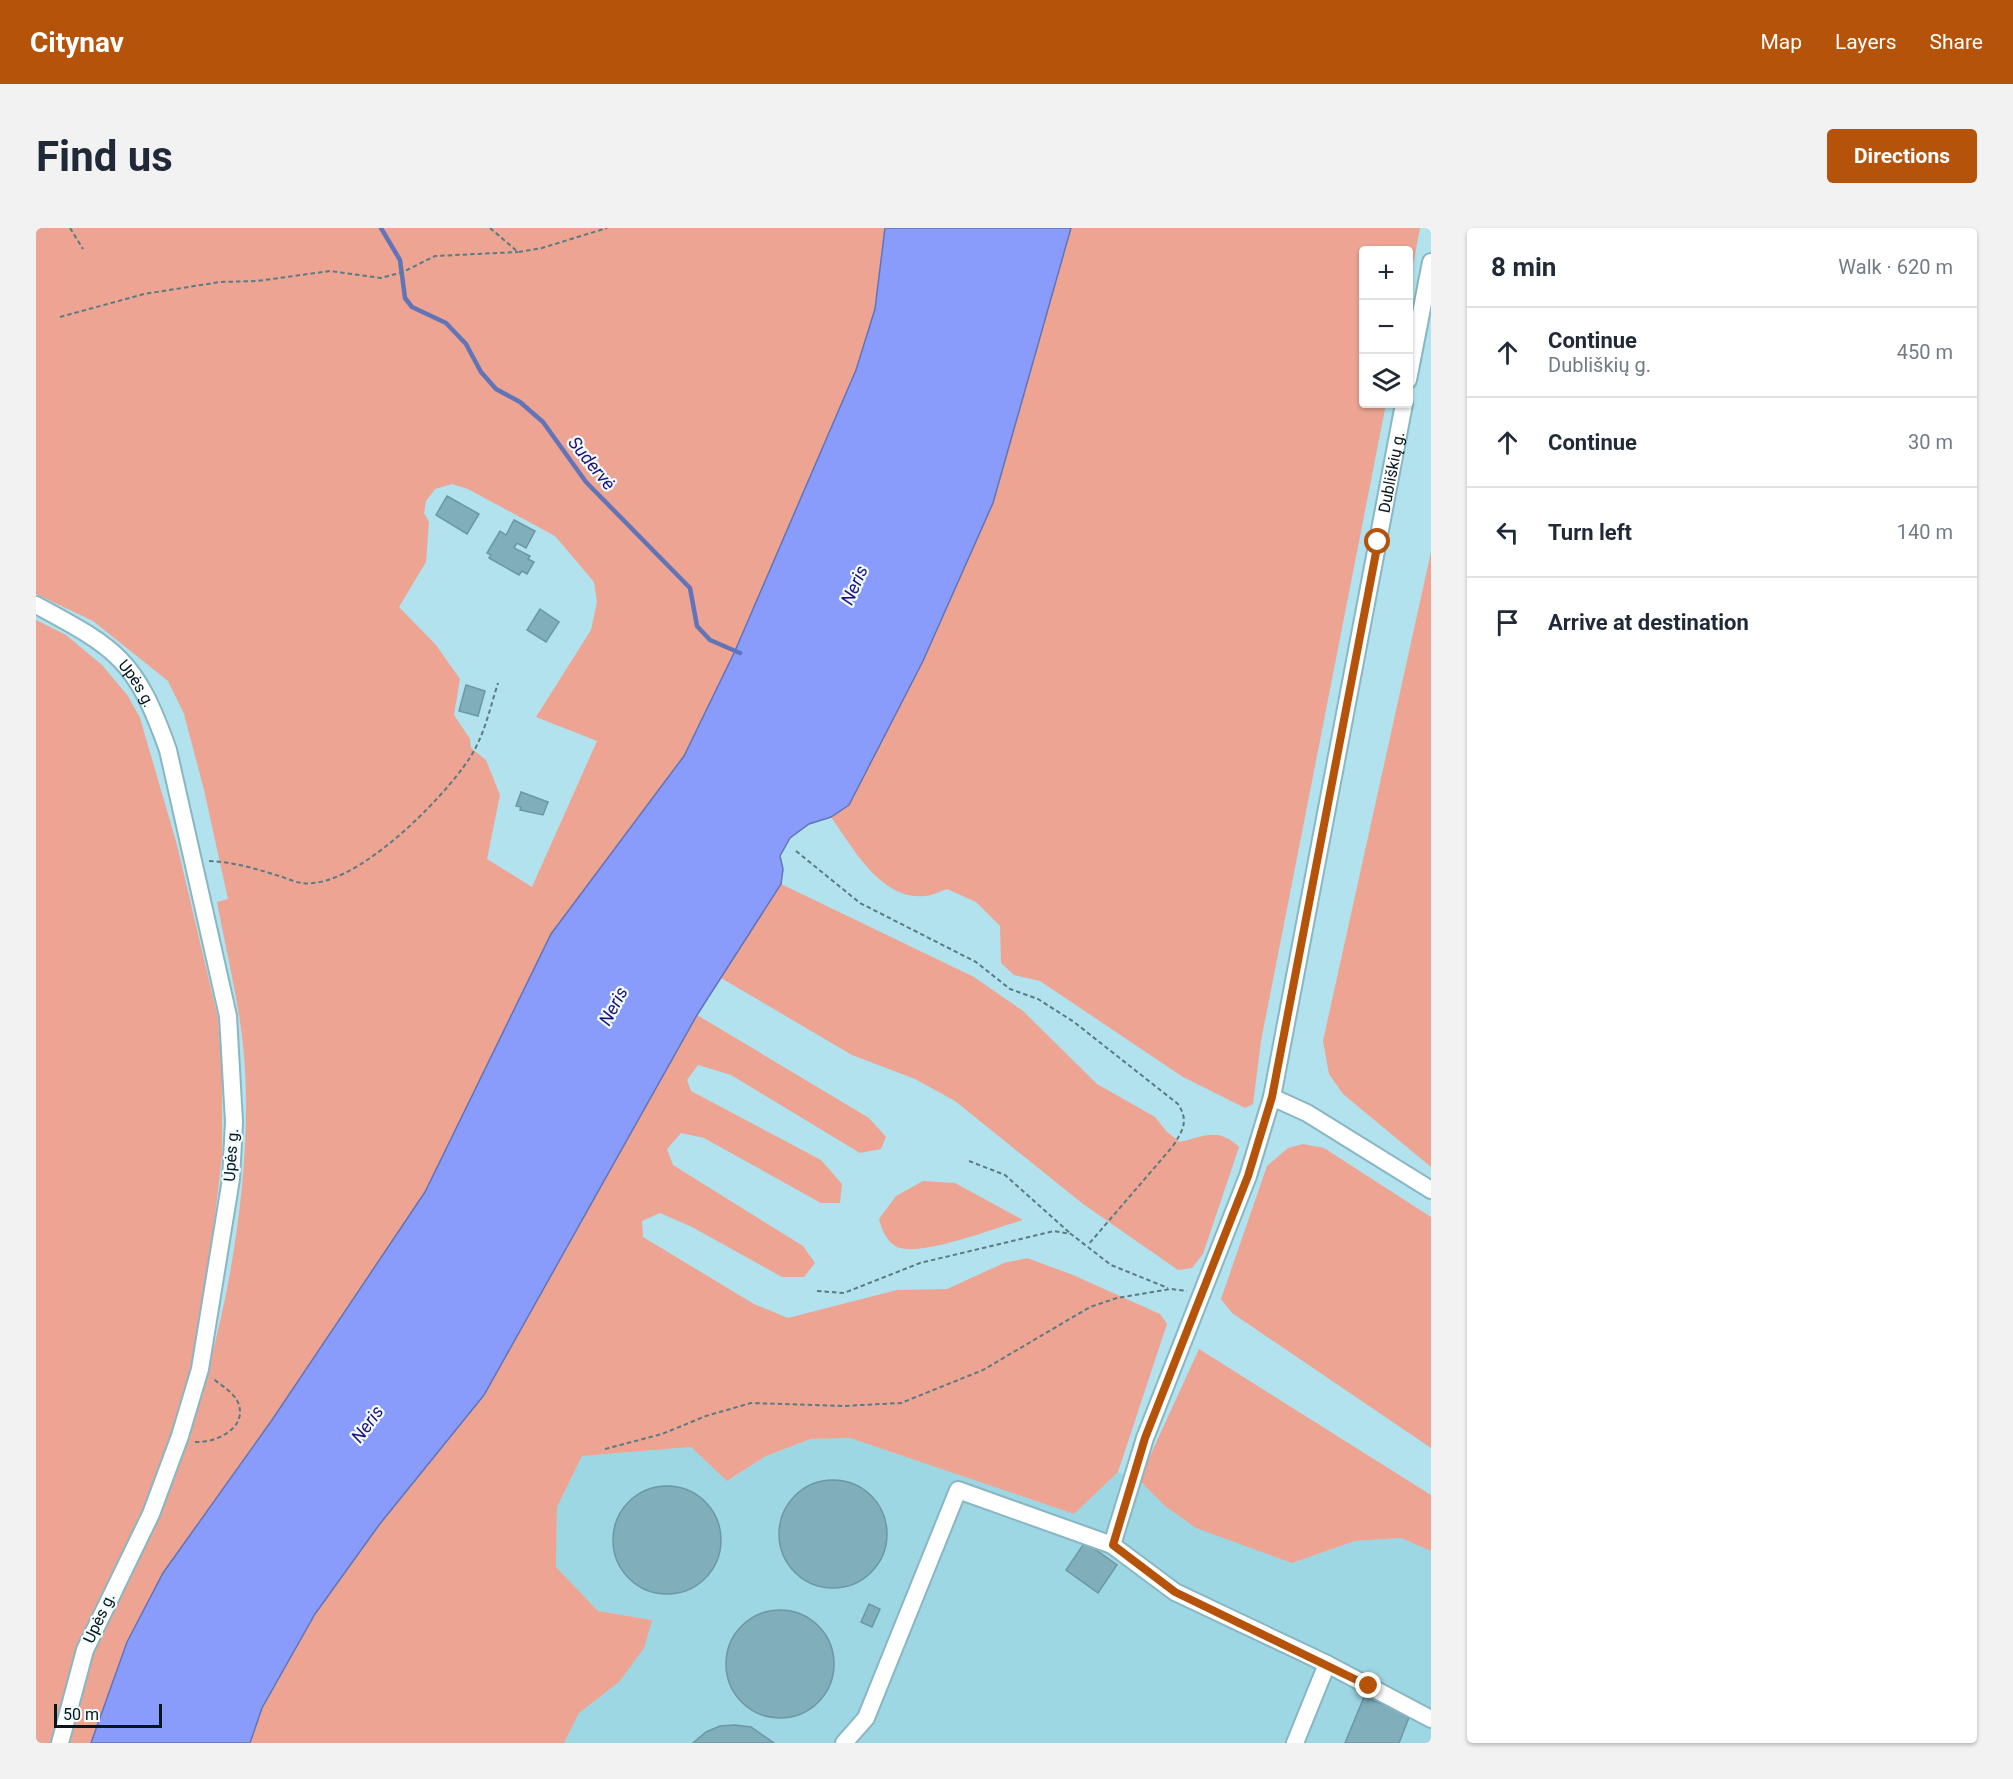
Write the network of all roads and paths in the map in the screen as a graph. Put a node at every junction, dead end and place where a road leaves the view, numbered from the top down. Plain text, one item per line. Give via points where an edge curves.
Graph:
1 (70, 228) edge
2 (490, 228) edge
3 (608, 228) edge
4 (83, 249) dead end
5 (518, 252) junction
6 (1431, 262) edge
7 (60, 317) dead end
8 (1413, 354) edge
9 (1403, 408) edge
10 (36, 605) edge
11 (498, 683) dead end
12 (796, 851) dead end
13 (192, 861) junction
14 (1272, 1097) junction
15 (969, 1161) dead end
16 (1431, 1190) edge
17 (1071, 1234) junction
18 (1088, 1245) junction
19 (1171, 1289) junction
20 (817, 1291) dead end
21 (1201, 1292) junction
22 (200, 1369) junction
23 (180, 1436) junction
24 (605, 1449) dead end
25 (1113, 1545) junction
26 (1327, 1664) junction
27 (1431, 1719) edge
28 (60, 1743) edge
29 (844, 1743) edge
30 (1295, 1743) edge

1 - 4 path
2 - 5 path
3 - 5 path
5 - 7 path via 435,256 381,278 330,271 220,282 144,294
6 - 8 street
9 - 14 street, Dubliškių g.
10 - 13 street, Upės g. via 112,650 146,692 168,750
11 - 13 path via 470,759 382,850 346,873 302,884 244,864
12 - 18 path via 860,903 975,962 1010,989 1038,999 1074,1022 1178,1104 1185,1114 1184,1128 1166,1155
13 - 22 street, Upės g. via 228,1016 234,1122 231,1179
14 - 16 street via 1307,1113
14 - 21 street, Dubliškių g. via 1248,1176
15 - 17 path via 1005,1175
17 - 18 path
17 - 20 path via 1039,1233 942,1258 844,1293
18 - 19 path via 1111,1265
19 - 21 path
19 - 24 path via 1090,1307 983,1370 902,1403 751,1403
21 - 25 street, Dubliškių g. via 1145,1438
22 - 23 street, Upės g.
22 - 23 path via 234,1396 239,1415 229,1432 219,1439 196,1443
23 - 28 street, Upės g. via 151,1514 85,1650
25 - 26 street via 1175,1592
25 - 29 street via 958,1490 866,1718
26 - 27 street
26 - 30 street

